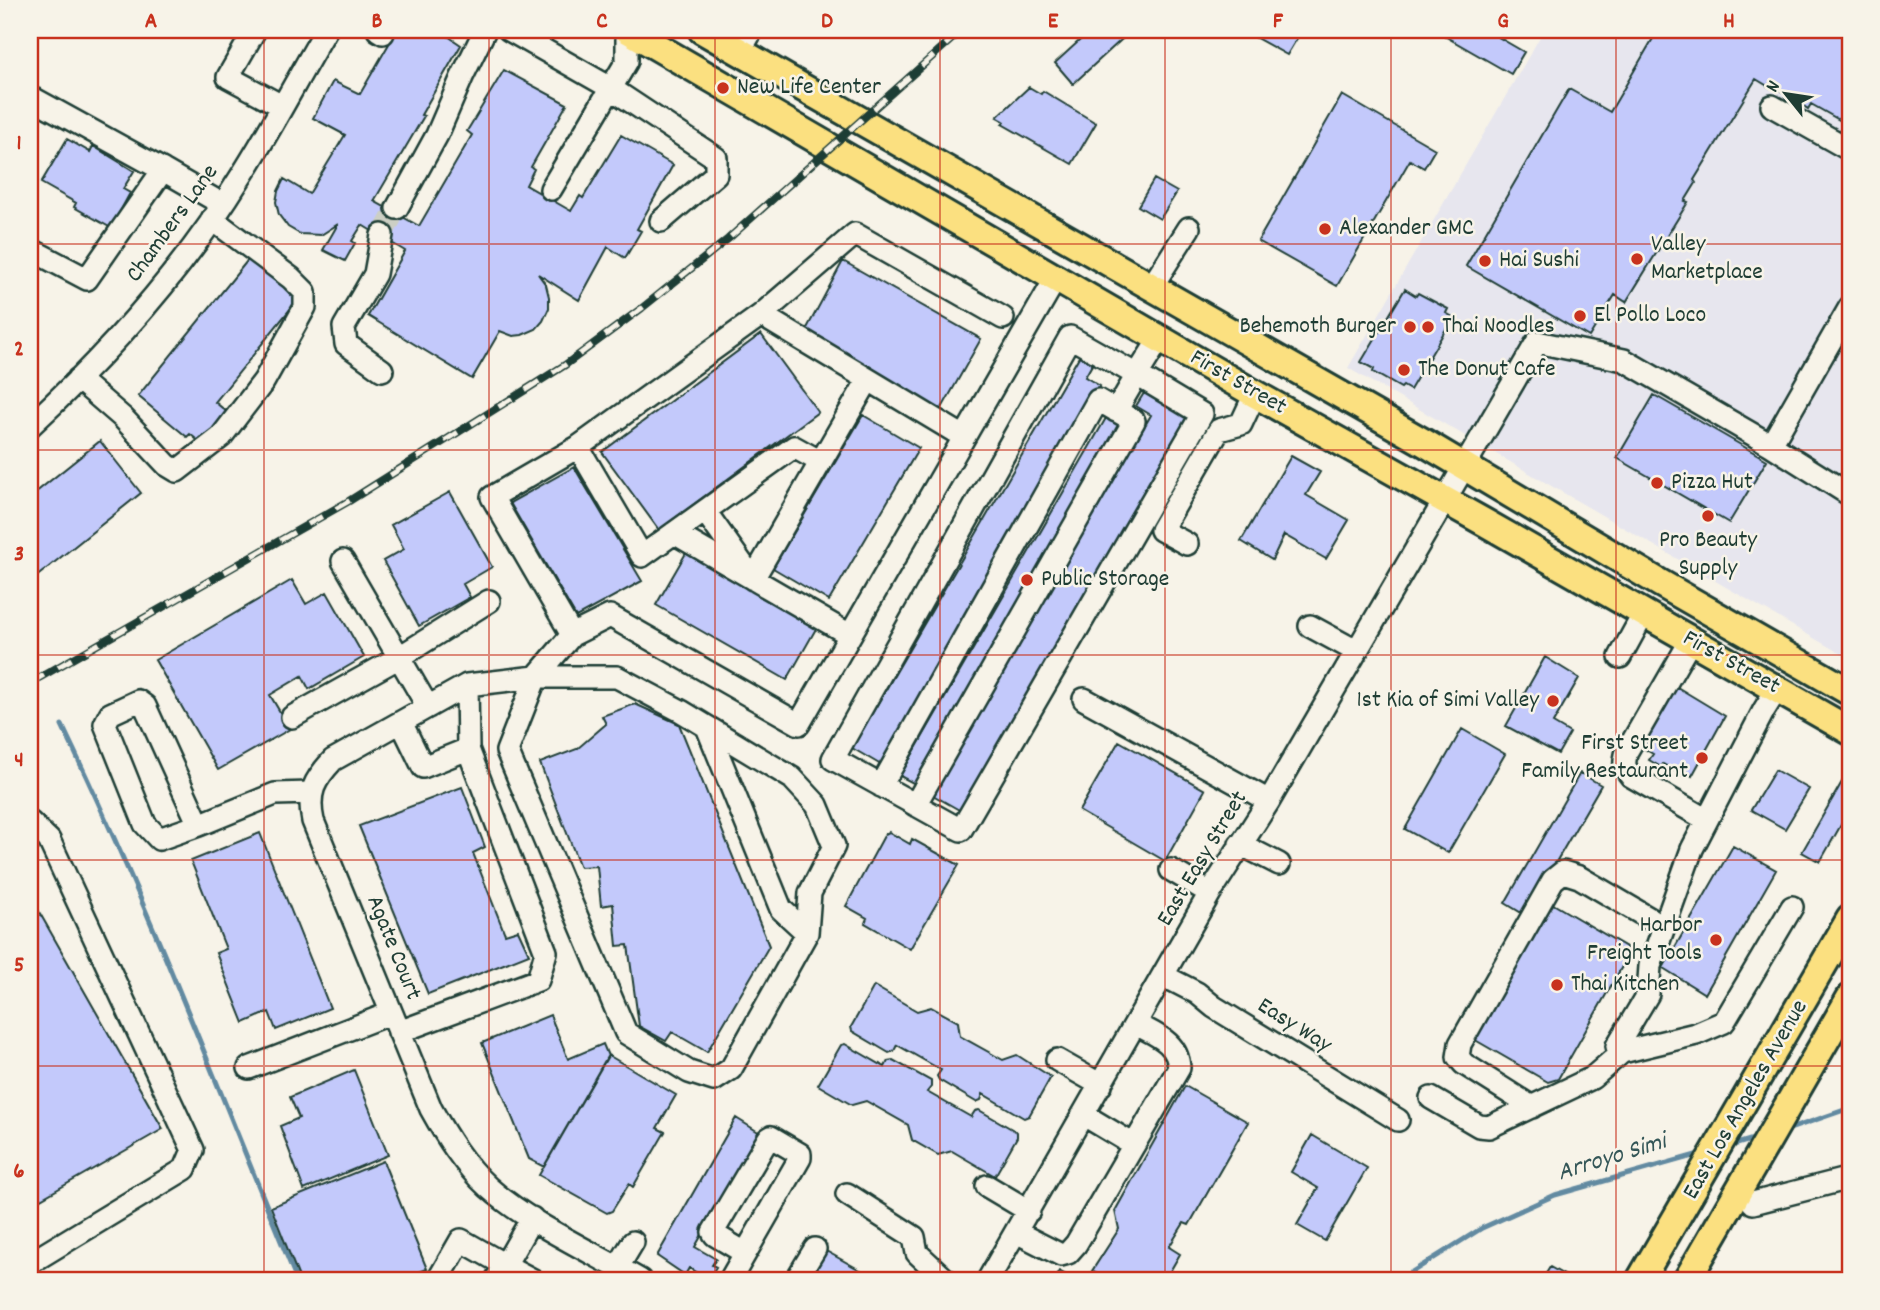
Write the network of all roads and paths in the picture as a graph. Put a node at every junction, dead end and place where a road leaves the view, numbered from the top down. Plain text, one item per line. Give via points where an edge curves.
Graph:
1 (255, 30) edge
2 (326, 30) edge
3 (377, 30) edge
4 (384, 30) edge
5 (485, 30) edge
6 (509, 30) edge
7 (627, 30) edge
8 (702, 30) edge
9 (746, 41) edge
10 (609, 87) junction
11 (32, 97) edge
12 (282, 106) junction
13 (1772, 106) dead end
14 (1850, 150) edge
15 (163, 170) junction
16 (551, 189) dead end
17 (397, 208) tunnel mouth
18 (217, 212) junction
19 (661, 221) dead end
20 (1189, 228) dead end
21 (382, 235) tunnel mouth
22 (30, 249) edge
23 (1056, 278) junction
24 (1152, 286) junction
25 (1850, 306) edge
26 (761, 316) junction
27 (1003, 317) dead end
28 (1160, 338) junction
29 (382, 370) dead end
30 (1137, 375) junction
31 (78, 379) junction
32 (868, 380) junction
33 (1255, 394) junction
34 (1116, 411) junction
35 (30, 426) edge
36 (964, 437) junction
37 (1771, 445) junction
38 (578, 447) junction
39 (821, 462) junction
40 (1463, 466) junction
41 (1850, 495) edge
42 (1443, 500) junction
43 (705, 511) junction
44 (674, 533) junction
45 (1187, 544) dead end
46 (343, 561) dead end
47 (753, 579) junction
48 (489, 601) dead end
49 (1644, 613) junction
50 (1310, 626) dead end
51 (572, 635) junction
52 (850, 635) junction
53 (1690, 640) junction
54 (1356, 651) junction
55 (1620, 657) dead end
56 (398, 659) junction
57 (536, 677) junction
58 (467, 685) junction
59 (1777, 689) junction
60 (1850, 692) edge
61 (1084, 699) dead end
62 (428, 707) junction
63 (292, 717) dead end
64 (401, 722) junction
65 (707, 727) junction
66 (1850, 731) edge
67 (468, 749) junction
68 (881, 786) junction
69 (311, 793) junction
70 (1269, 801) junction
71 (915, 805) junction
72 (1707, 820) junction
73 (30, 822) edge
74 (199, 825) junction
75 (1240, 844) junction
76 (1279, 864) dead end
77 (1171, 870) dead end
78 (1210, 893) junction
79 (1792, 907) dead end
80 (1850, 919) edge
81 (1664, 927) junction
82 (807, 933) junction
83 (1164, 975) junction
84 (1843, 1009) edge
85 (395, 1022) junction
86 (1136, 1024) junction
87 (1622, 1052) junction
88 (1057, 1060) dead end
89 (249, 1068) dead end
90 (1101, 1085) junction
91 (1431, 1098) dead end
92 (1532, 1107) junction
93 (1084, 1115) junction
94 (1398, 1120) dead end
95 (1134, 1145) junction
96 (1850, 1178) edge
97 (987, 1186) dead end
98 (847, 1194) dead end
99 (1743, 1203) junction
100 (1029, 1211) junction
101 (532, 1218) junction
102 (1016, 1232) junction
103 (633, 1242) dead end
104 (815, 1248) dead end
105 (745, 1253) junction
106 (30, 1263) edge
107 (618, 1267) junction
108 (501, 1272) edge
109 (438, 1280) edge
110 (533, 1280) edge
111 (639, 1280) edge
112 (730, 1280) edge
113 (796, 1280) edge
114 (947, 1280) edge
115 (988, 1280) edge
116 (1640, 1280) edge
117 (1687, 1280) edge

1 - 12 street via 228,77
2 - 12 street, Chambers Lane
3 - 4 street
5 - 17 street via 437,135
6 - 10 street
7 - 10 street via 627,61
7 - 23 main road, First Street
8 - 9 main road, First Street
9 - 24 main road, First Street
10 - 16 street
10 - 19 street via 716,158 716,174
11 - 15 street
12 - 18 street, Chambers Lane
13 - 14 street
15 - 18 street
15 - 22 street via 87,279
18 - 31 street, Chambers Lane via 129,326
18 - 31 street via 305,292 305,307 264,381 222,437 177,471
20 - 24 street
21 - 29 street via 375,274 344,327 345,344
23 - 28 main road, First Street
23 - 36 street
24 - 40 main road, First Street
25 - 37 street
26 - 27 street via 855,234
26 - 32 street
26 - 38 street
28 - 30 street
28 - 33 main road, First Street
30 - 34 street
30 - 68 street via 1070,337 833,759
30 - 71 street via 1202,414 961,830
31 - 35 street, Chambers Lane
32 - 36 street
32 - 39 street
33 - 42 main road, First Street
33 - 45 street via 1241,424 1219,430 1161,530
34 - 68 street via 1098,400
34 - 71 street via 1134,421
36 - 52 street
37 - 40 street, East Easy Street via 1624,360 1537,342
37 - 41 street
38 - 44 street via 642,556
38 - 51 street via 492,497
39 - 43 street via 794,447
39 - 47 street
40 - 42 street, East Easy Street
40 - 60 main road, First Street
42 - 49 main road, First Street
42 - 54 street, East Easy Street
43 - 44 street
43 - 47 street
44 - 47 street
46 - 56 street
47 - 52 street
48 - 56 street
49 - 53 main road, First Street
49 - 55 street
50 - 54 street
51 - 52 street via 610,616 799,724
51 - 57 street
53 - 59 main road, First Street
53 - 72 street via 1624,761 1631,776
54 - 70 street, East Easy Street
56 - 62 street
56 - 63 street
57 - 58 street
57 - 65 street via 617,677
57 - 82 street via 507,751 626,1033 689,1073 714,1080 732,1069
58 - 62 street
58 - 67 street
59 - 66 main road, First Street
59 - 72 street
61 - 70 street
62 - 64 street
64 - 67 street via 423,767
64 - 69 street via 333,760 318,776
65 - 82 street via 781,909
65 - 82 street via 792,778 817,805 834,846 810,893
67 - 85 street via 546,952 538,980
68 - 71 street
69 - 74 street via 275,794
69 - 85 street, Agate Court via 313,821
70 - 75 street, East Easy Street
72 - 81 street
73 - 106 street via 49,840 193,1150 185,1169
74 - 74 street via 145,706 138,701 110,714 105,724 145,824 159,839
75 - 76 street
75 - 78 street, East Easy Street
77 - 78 street
78 - 83 street, East Easy Street
79 - 87 street via 1724,1022 1696,1034
80 - 116 main road, East Los Angeles Avenue
81 - 87 street via 1650,966 1648,994 1617,1046
81 - 92 street via 1579,877 1563,873 1553,880 1460,1044 1458,1057
83 - 86 street, East Easy Street
83 - 94 street, Easy Way
84 - 99 main road, East Los Angeles Avenue
85 - 89 street
85 - 101 street, Agate Court via 447,1139 488,1187
86 - 90 street, East Easy Street
86 - 95 street via 1174,1048 1179,1068
87 - 92 street via 1592,1078
88 - 90 street
90 - 93 street, East Easy Street
91 - 92 street via 1479,1126 1489,1127
93 - 95 street
93 - 100 street, East Easy Street
95 - 102 street via 1068,1252 1061,1255
96 - 99 street
97 - 100 street
98 - 114 street via 914,1237 917,1253
99 - 117 main road, East Los Angeles Avenue
100 - 102 street, East Easy Street
101 - 107 street, Agate Court
101 - 108 street
102 - 115 street, East Easy Street
103 - 107 street
104 - 113 street
105 - 105 street via 800,1158 771,1137 713,1232
105 - 112 street
107 - 111 street, Agate Court
108 - 109 street via 461,1240
108 - 110 street

